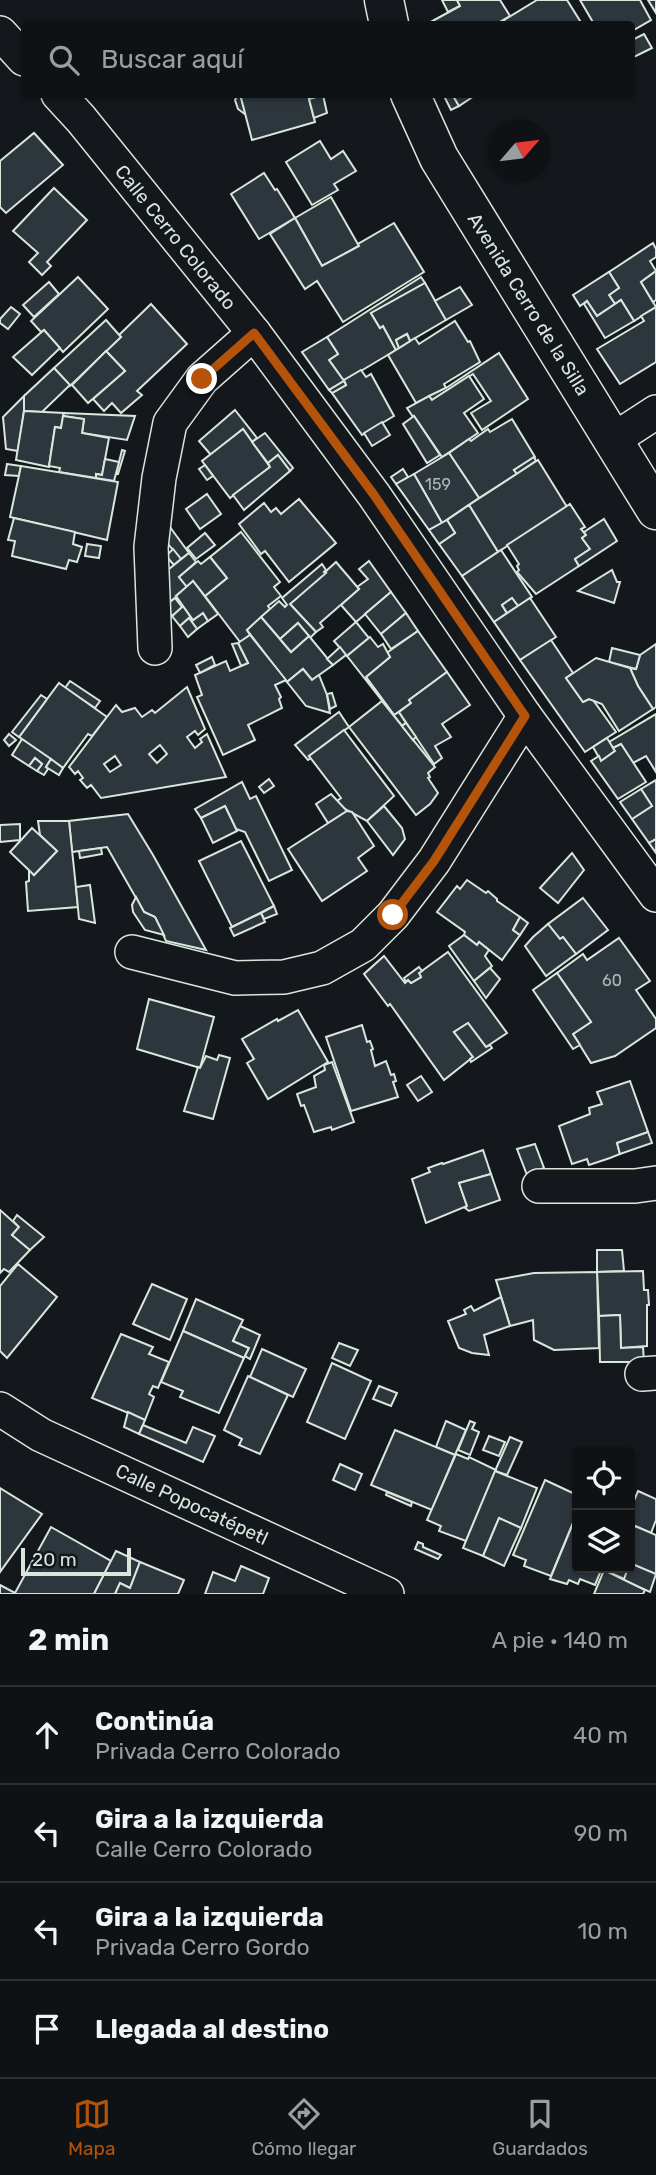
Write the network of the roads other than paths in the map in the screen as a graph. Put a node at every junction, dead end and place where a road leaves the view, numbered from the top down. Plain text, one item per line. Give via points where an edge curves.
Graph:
1 (384, 0) edge
2 (388, 21) edge
3 (0, 33) edge
4 (21, 56) edge
5 (62, 98) edge
6 (412, 98) edge
7 (254, 333) junction
8 (656, 412) edge
9 (613, 440) junction
10 (656, 510) edge
11 (155, 648) dead end
12 (525, 716) junction
13 (656, 895) edge
14 (132, 952) dead end
15 (656, 1182) edge
16 (539, 1186) dead end
17 (0, 1409) edge
18 (387, 1594) edge

1 - 2 main road
3 - 4 street
5 - 7 street, Calle Cerro Colorado
6 - 9 main road, Avenida Cerro de la Silla via 439,158
7 - 11 street via 202,379 170,423 151,547
7 - 12 street, Calle Cerro Colorado via 374,495
8 - 9 street
9 - 10 main road, Avenida Cerro de la Silla
12 - 13 street, Calle Cerro Colorado
12 - 14 street via 434,861 393,915 363,945 322,968 284,977 235,978
15 - 16 street
17 - 18 street, Calle Popocatépetl via 41,1435

